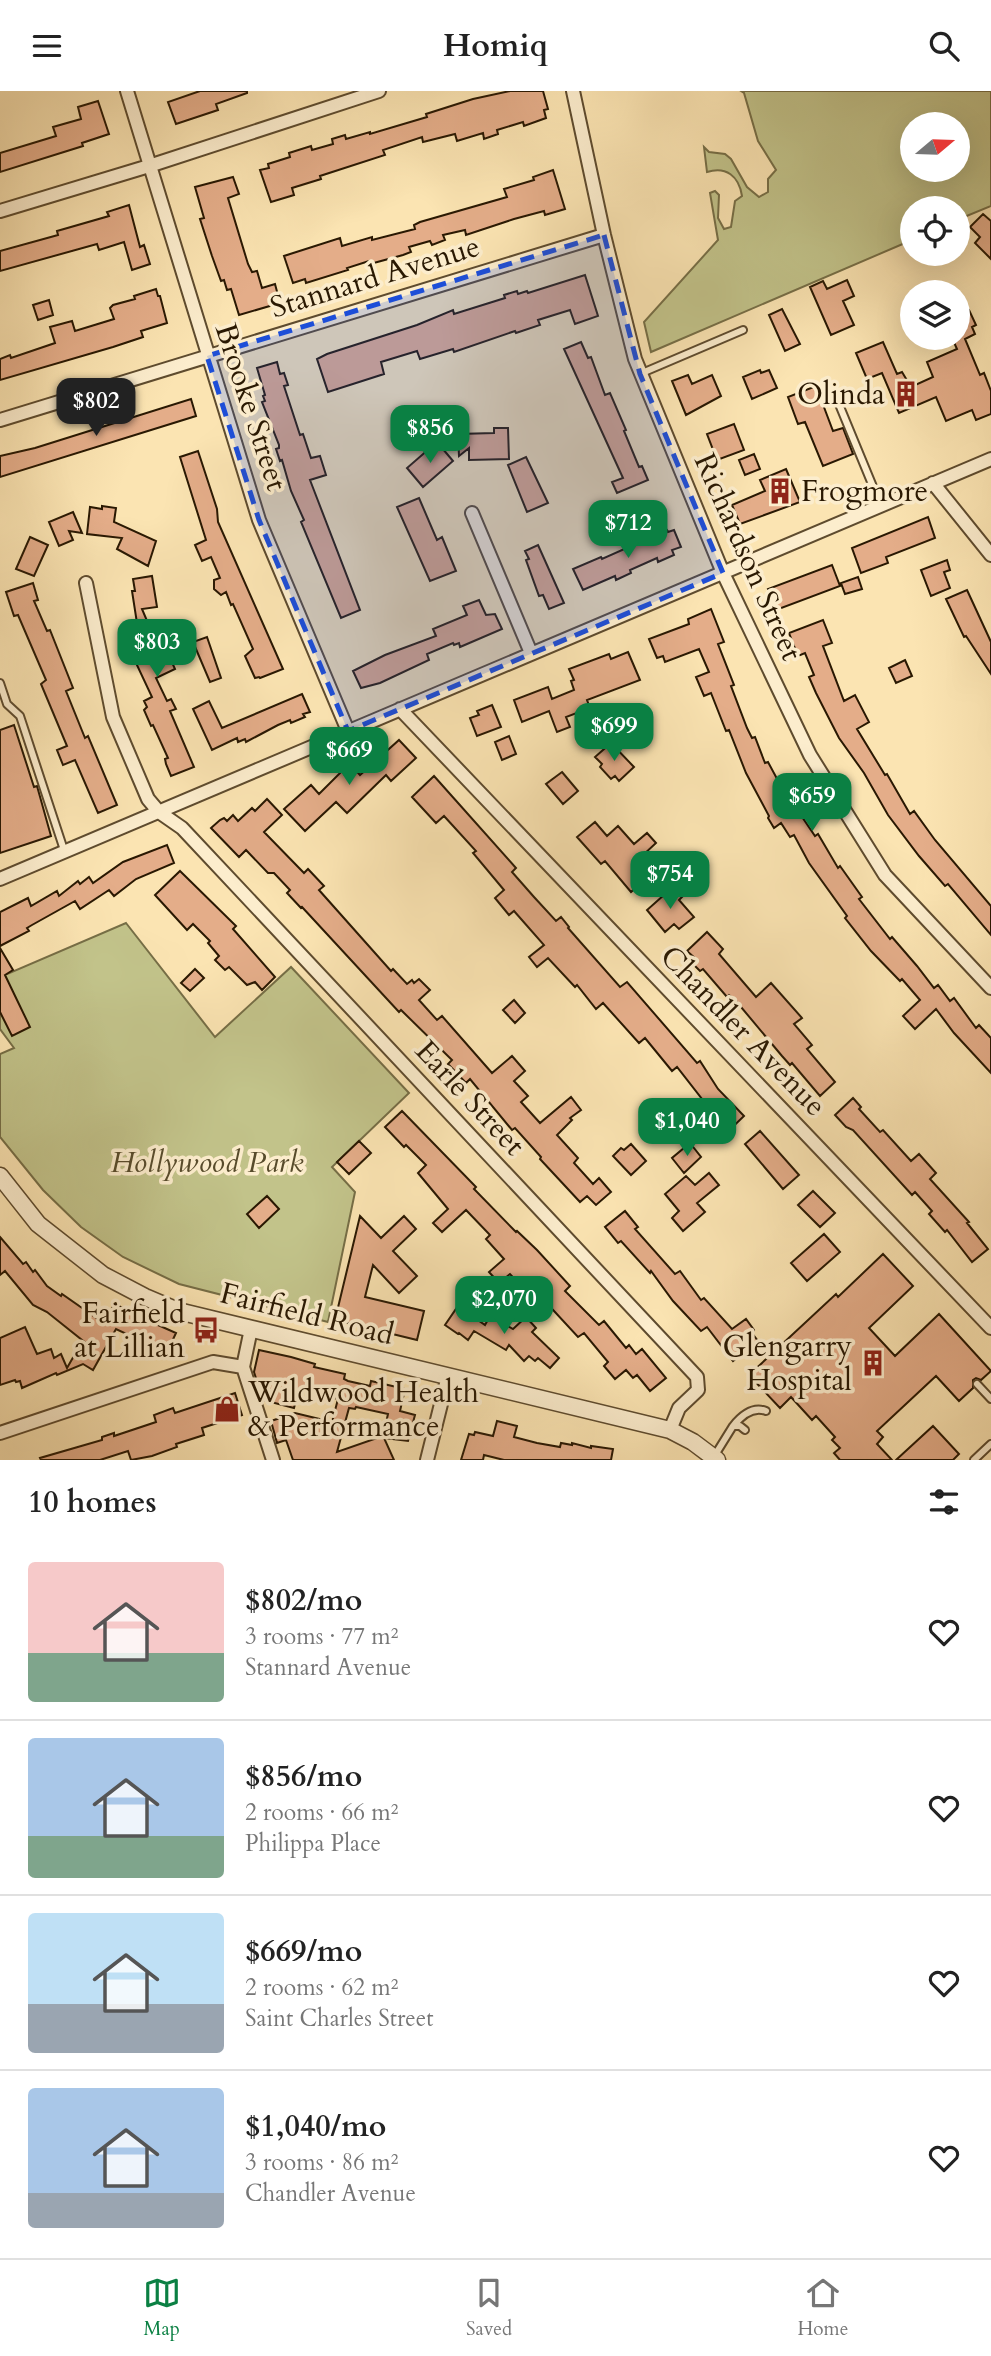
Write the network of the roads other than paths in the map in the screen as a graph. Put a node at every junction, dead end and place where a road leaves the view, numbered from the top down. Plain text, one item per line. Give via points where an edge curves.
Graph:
1 (127, 91) edge
2 (379, 91) edge
3 (572, 91) edge
4 (347, 96) edge
5 (149, 166) junction
6 (0, 211) edge
7 (604, 235) junction
8 (743, 330) dead end
9 (207, 356) junction
10 (640, 374) junction
11 (836, 397) dead end
12 (0, 420) edge
13 (991, 459) edge
14 (933, 483) junction
15 (881, 506) junction
16 (472, 513) dead end
17 (991, 555) edge
18 (723, 573) junction
19 (86, 583) dead end
20 (531, 653) junction
21 (0, 683) edge
22 (400, 709) junction
23 (348, 730) junction
24 (159, 812) junction
25 (65, 853) junction
26 (0, 879) edge
27 (991, 988) edge
28 (0, 1176) edge
29 (991, 1328) edge
30 (251, 1329) junction
31 (243, 1367) junction
32 (448, 1377) junction
33 (977, 1384) dead end
34 (991, 1399) edge
35 (766, 1411) dead end
36 (733, 1426) junction
37 (670, 1430) junction
38 (745, 1430) dead end
39 (0, 1433) edge
40 (984, 1438) dead end
41 (991, 1444) edge
42 (716, 1458) edge
43 (273, 1460) edge
44 (427, 1460) edge
45 (974, 1460) edge

1 - 5 street, Brooke Street
2 - 4 street
3 - 7 street, Richardson Street
4 - 5 street
5 - 6 street
5 - 9 street, Brooke Street
7 - 9 street, Stannard Avenue
7 - 10 street, Richardson Street
8 - 10 lane
9 - 12 street, Stannard Avenue
9 - 23 street, Brooke Street via 259,520
10 - 18 street, Richardson Street
11 - 15 lane
13 - 14 street
14 - 15 street
14 - 17 street
15 - 18 street
16 - 20 street
18 - 20 street
18 - 27 street, Richardson Street via 810,755 885,875
19 - 24 street via 113,717 148,799
20 - 22 street
21 - 25 lane via 7,703 20,716
22 - 23 street
22 - 29 street, Chandler Avenue
23 - 24 street
24 - 25 street
24 - 37 street, Earle Street via 182,828 697,1377 698,1390 679,1408
25 - 26 street
28 - 30 street, Fairfield Road via 38,1224 103,1275 178,1311
30 - 31 street
30 - 32 street, Fairfield Road
31 - 39 street via 213,1363
31 - 43 street
32 - 37 street, Fairfield Road
32 - 44 street
33 - 34 lane
35 - 36 lane via 752,1411
36 - 38 lane
36 - 42 lane
37 - 42 street, Fairfield Road
40 - 41 lane
41 - 45 lane

